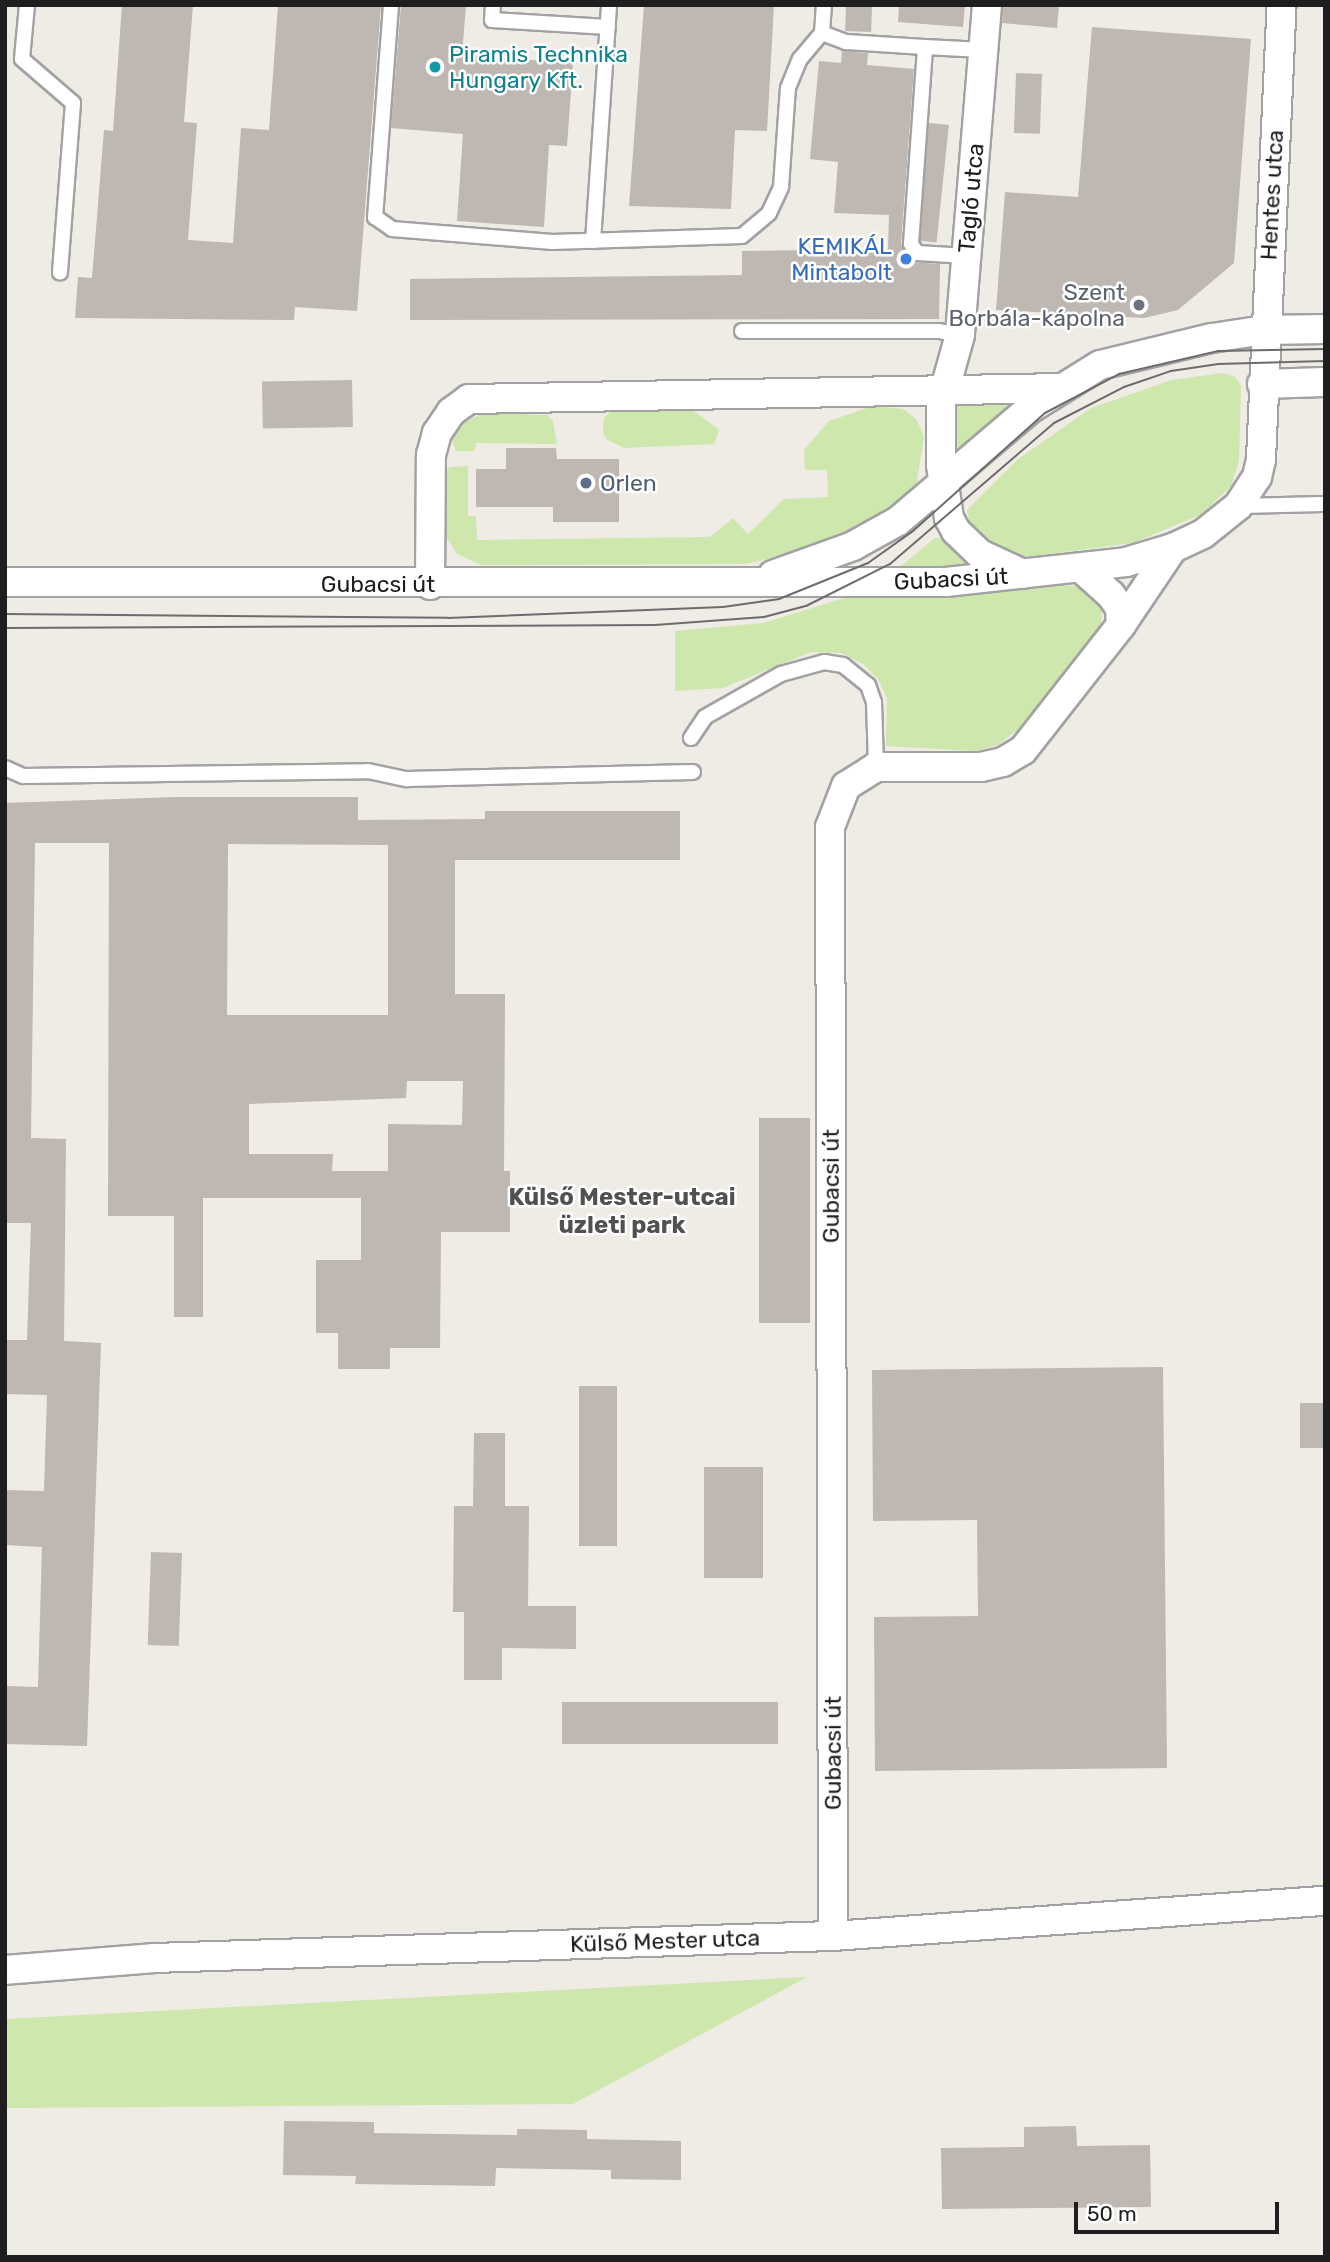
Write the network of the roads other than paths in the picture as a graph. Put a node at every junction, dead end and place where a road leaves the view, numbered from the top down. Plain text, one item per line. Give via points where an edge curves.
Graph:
1 (27, 5) edge
2 (391, 5) edge
3 (493, 5) edge
4 (609, 5) edge
5 (824, 5) edge
6 (987, 5) edge
7 (1282, 5) edge
8 (608, 27) junction
9 (822, 33) junction
10 (925, 47) junction
11 (983, 50) junction
12 (593, 241) junction
13 (967, 256) junction
14 (60, 273) dead end
15 (1325, 329) edge
16 (1264, 330) junction
17 (742, 331) dead end
18 (960, 335) junction
19 (1325, 382) edge
20 (1262, 384) junction
21 (943, 388) junction
22 (1061, 388) junction
23 (942, 486) junction
24 (1325, 503) edge
25 (1238, 506) junction
26 (1173, 548) junction
27 (1081, 568) junction
28 (1026, 575) junction
29 (5, 582) edge
30 (750, 582) junction
31 (430, 585) junction
32 (1121, 625) junction
33 (691, 738) dead end
34 (876, 767) junction
35 (5, 768) edge
36 (693, 772) dead end
37 (1325, 1901) edge
38 (833, 1936) junction
39 (5, 1970) edge

1 - 14 lane via 22,59 73,103
2 - 12 lane via 375,217 391,229
3 - 8 lane via 492,20
4 - 8 lane
5 - 9 lane
6 - 11 street, Tagló utca
7 - 16 street, Hentes utca
8 - 12 lane
9 - 10 lane via 846,42
9 - 12 lane via 800,59 788,88 782,187 769,213 742,236
10 - 11 lane
10 - 13 lane via 911,244 917,253
11 - 13 street, Tagló utca
13 - 18 street, Tagló utca
15 - 16 street, Gubacsi út
16 - 20 street, Hentes utca
16 - 22 street, Gubacsi út via 1138,353 1100,366
17 - 18 lane via 939,331
18 - 21 street, Tagló utca
19 - 20 street
20 - 25 street, Gubacsi út via 1261,459 1257,477
21 - 22 street, Gubacsi út
21 - 23 street, Gubacsi út
21 - 31 street, Gubacsi út via 469,399 451,412 437,433 431,455
22 - 23 street, Gubacsi út via 1007,427
23 - 28 street, Gubacsi út via 949,518 967,544 997,565
23 - 30 street, Gubacsi út via 898,521 853,546
24 - 25 lane
25 - 26 street, Gubacsi út via 1203,534
26 - 27 street, Gubacsi út
26 - 32 street
27 - 28 street, Gubacsi út
27 - 32 street via 1111,595 1120,608
28 - 30 street, Gubacsi út via 946,582
29 - 31 street, Gubacsi út
30 - 31 street, Gubacsi út
32 - 34 street via 1041,732 1003,762
33 - 34 lane via 705,717 781,674 824,662 857,672 871,693
34 - 38 street, Gubacsi út via 846,786 830,827
35 - 36 lane via 23,776 368,771 407,779
37 - 38 street, Külső Mester utca
38 - 39 street, Külső Mester utca via 154,1958

